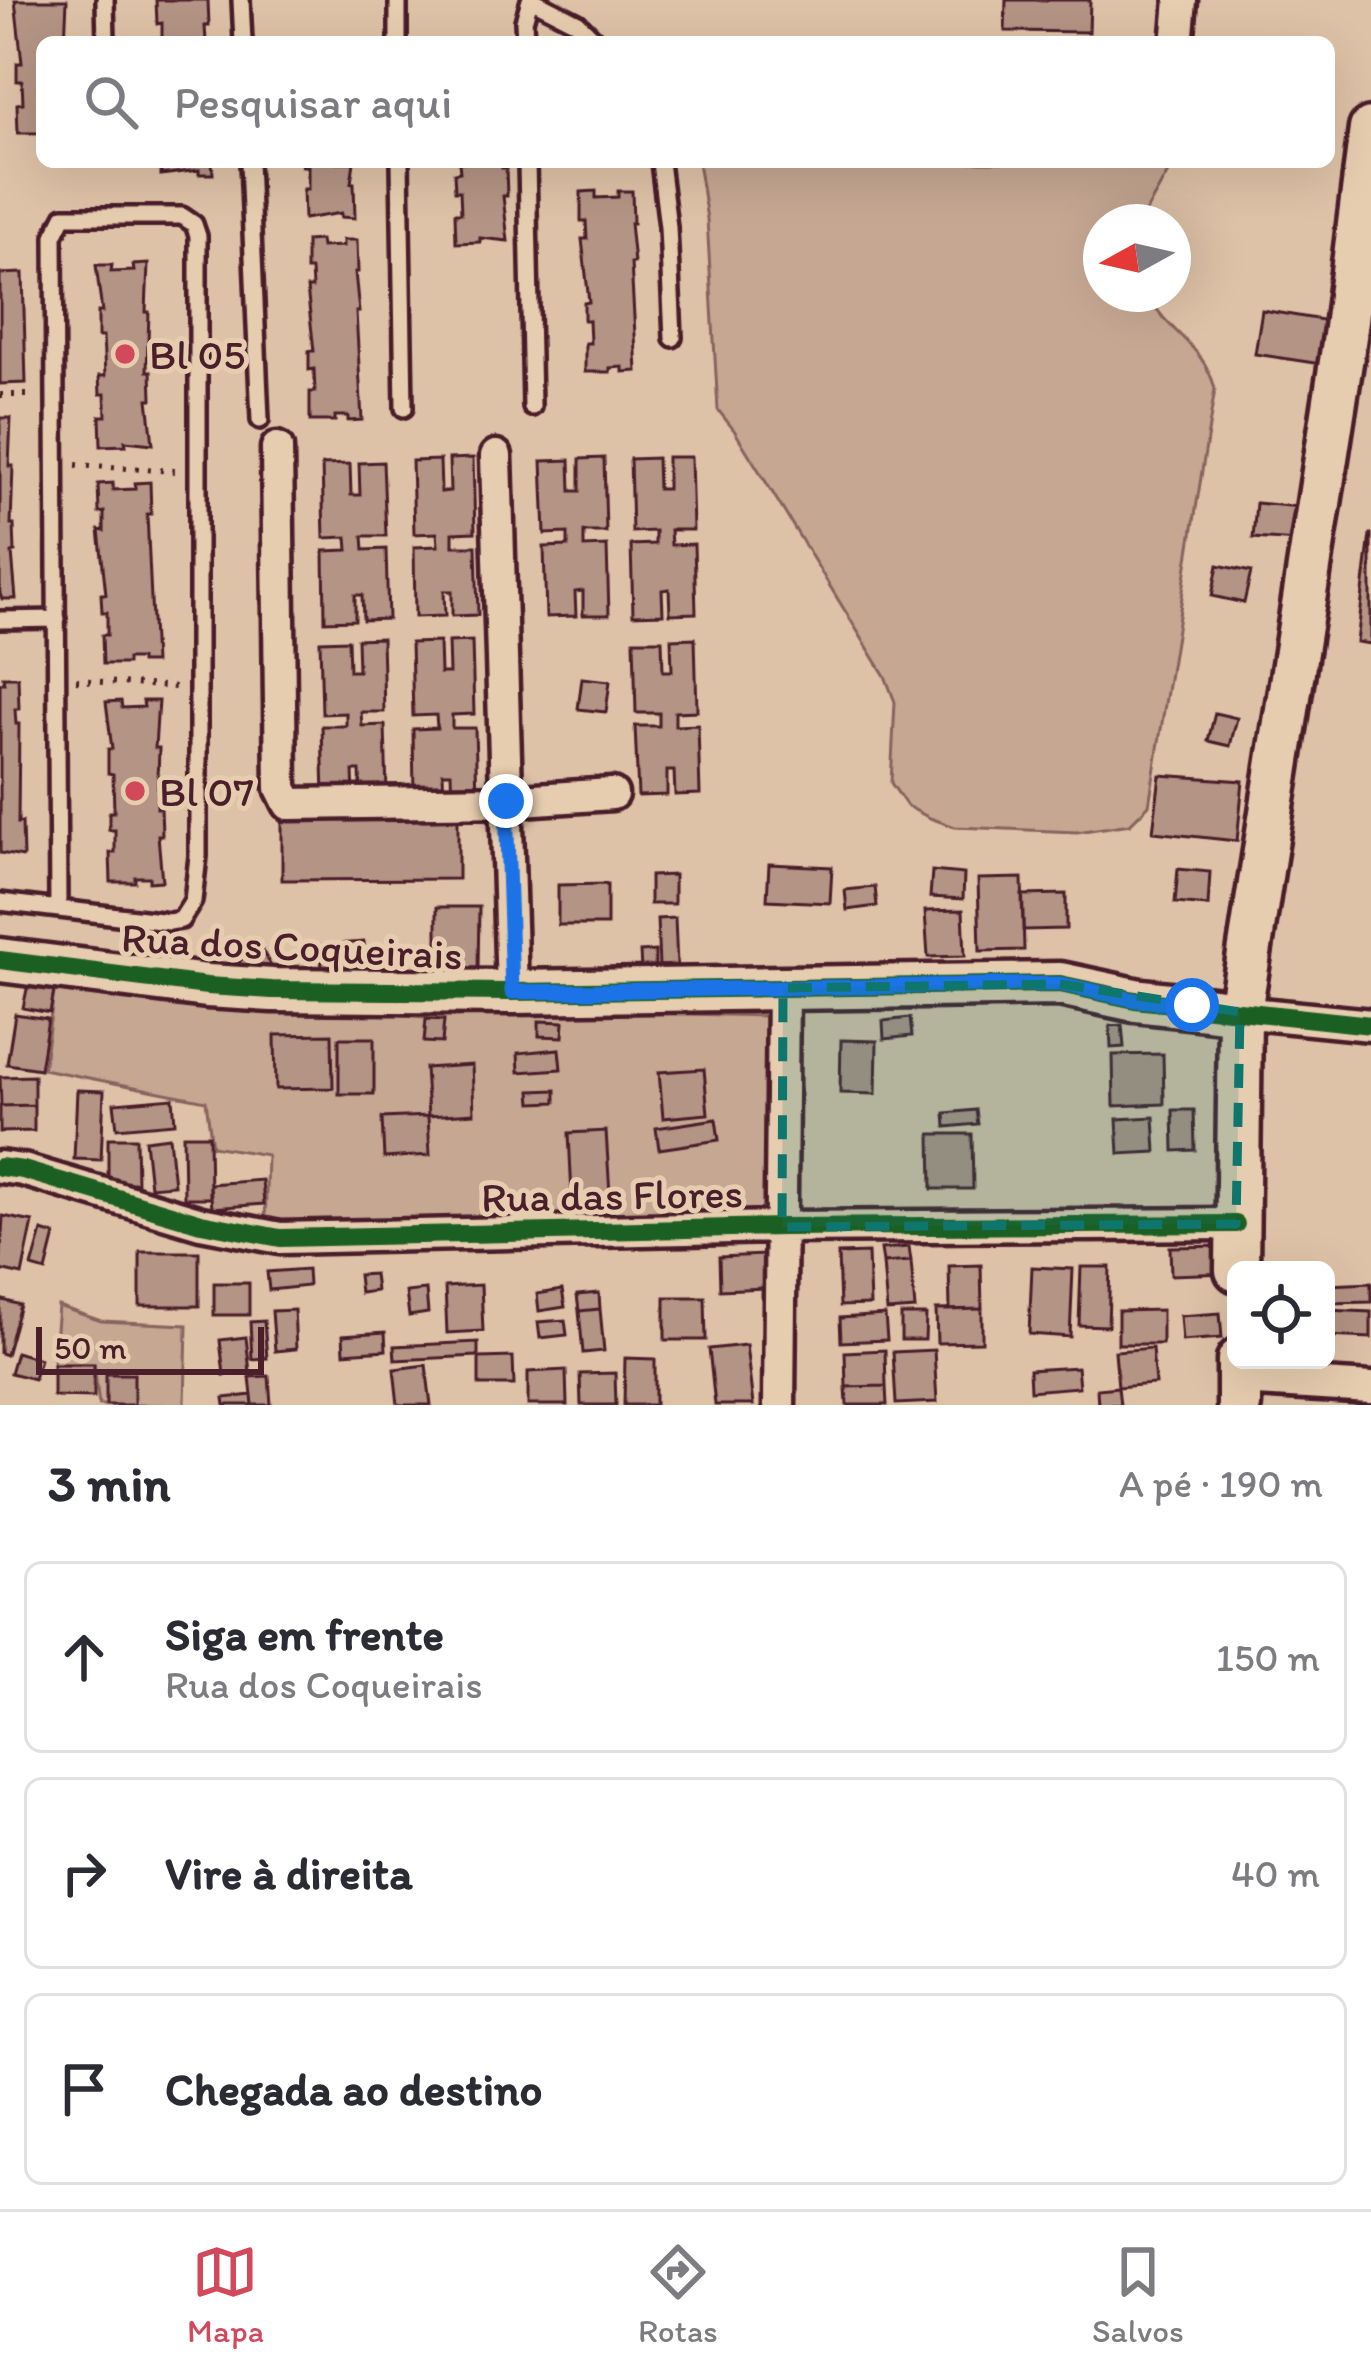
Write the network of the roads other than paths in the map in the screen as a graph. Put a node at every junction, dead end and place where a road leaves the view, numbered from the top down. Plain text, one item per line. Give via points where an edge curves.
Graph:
1 (105, 0) edge
2 (242, 0) edge
3 (398, 0) edge
4 (531, 0) edge
5 (1181, 0) edge
6 (1178, 34) dead end
7 (106, 36) edge
8 (243, 36) edge
9 (398, 36) edge
10 (524, 36) edge
11 (591, 36) edge
12 (1371, 129) edge
13 (249, 168) edge
14 (400, 168) edge
15 (527, 168) edge
16 (660, 168) edge
17 (673, 338) dead end
18 (1358, 338) edge
19 (532, 407) dead end
20 (404, 408) dead end
21 (260, 420) dead end
22 (277, 448) dead end
23 (496, 456) dead end
24 (57, 619) junction
25 (0, 620) edge
26 (612, 794) dead end
27 (506, 801) junction
28 (0, 902) edge
29 (58, 909) junction
30 (0, 960) edge
31 (783, 988) junction
32 (512, 992) junction
33 (1240, 1012) junction
34 (1371, 1025) edge
35 (0, 1167) edge
36 (1236, 1224) junction
37 (782, 1227) junction
38 (1237, 1261) edge
39 (1239, 1382) edge
40 (1371, 1388) edge
41 (779, 1405) edge

1 - 7 lane
2 - 8 lane
3 - 9 lane
4 - 10 lane
4 - 11 lane
5 - 6 street
12 - 18 street
13 - 21 lane
14 - 20 lane
15 - 19 lane
16 - 17 lane
18 - 33 street
22 - 27 street via 281,788 289,804
23 - 27 street
24 - 25 lane
24 - 29 lane
24 - 29 lane via 57,225 78,214 182,216 198,236 198,856 188,914 169,922
26 - 27 street
27 - 32 street
28 - 29 lane
30 - 32 street, Rua dos Coqueirais via 207,986
31 - 32 street, Rua dos Coqueirais
31 - 33 street, Rua dos Coqueirais via 1060,984
31 - 37 street
33 - 34 street, Rua dos Coqueirais
33 - 36 street
35 - 37 street, Rua das Flores via 280,1238
36 - 37 street, Rua das Flores
36 - 38 street
37 - 41 street
39 - 40 street

